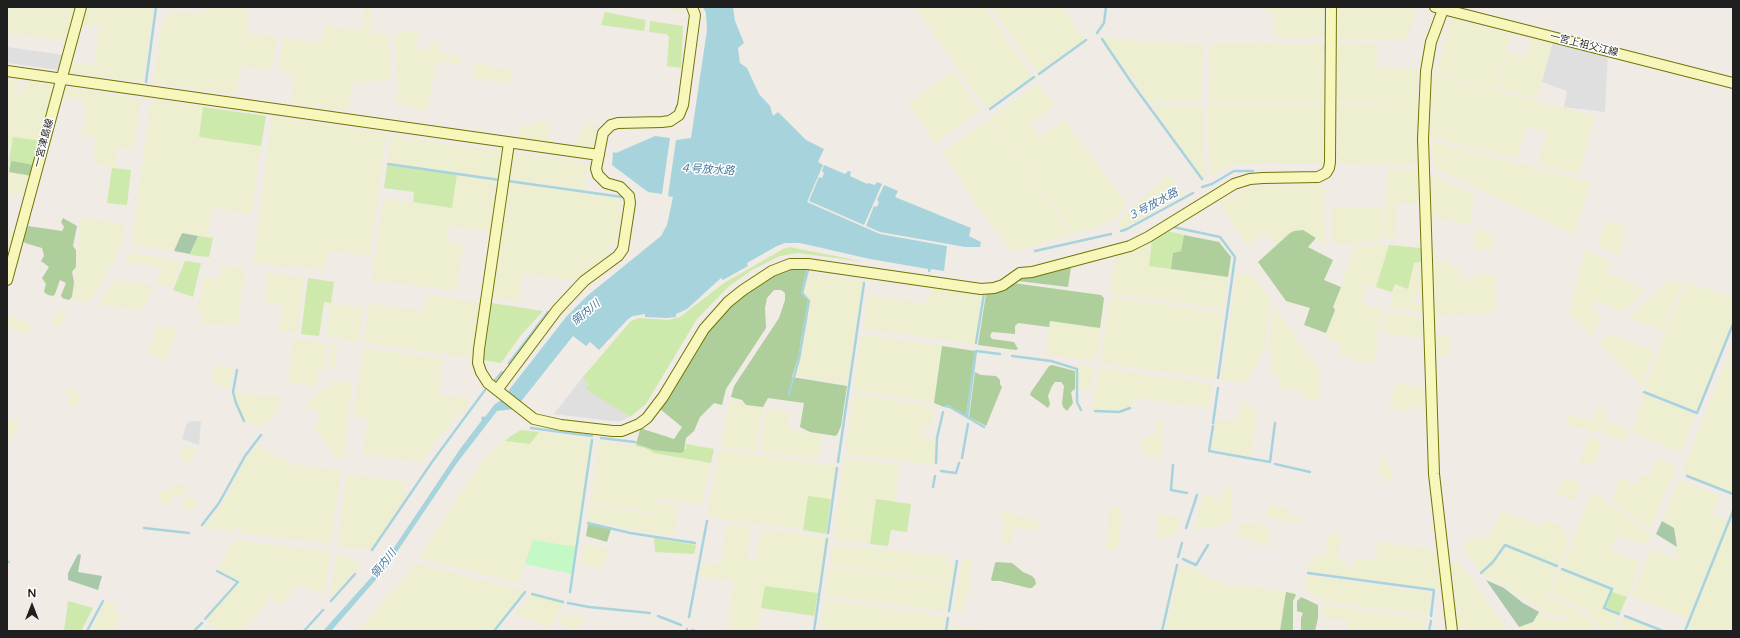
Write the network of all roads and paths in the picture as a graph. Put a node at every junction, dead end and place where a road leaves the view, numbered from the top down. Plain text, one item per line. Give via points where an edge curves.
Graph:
1 (81, 7) edge
2 (692, 7) edge
3 (1331, 7) edge
4 (1440, 8) edge
5 (7, 71) edge
6 (62, 79) junction
7 (1733, 83) edge
8 (509, 143) junction
9 (598, 155) junction
10 (7, 280) edge
11 (500, 392) junction
12 (1452, 631) edge

1 - 6 street, 一宮津島線
2 - 9 street via 695,15 683,105 679,114 670,121 611,125 603,133
3 - 11 street via 1330,162 1326,173 1318,177 1250,179 1234,184 1130,246 1020,273 994,288 981,289 808,264 790,264 772,271 728,302 704,329 647,418 631,429 613,432 534,419
4 - 7 street, 一宮上祖父江線
4 - 12 street via 1426,71 1423,139 1434,474
5 - 6 street
6 - 8 street
6 - 10 street, 一宮津島線
8 - 9 street
8 - 11 street via 478,363 488,383
9 - 11 street via 596,169 601,180 611,186 620,187 629,196 623,249 618,256 584,281 557,310

